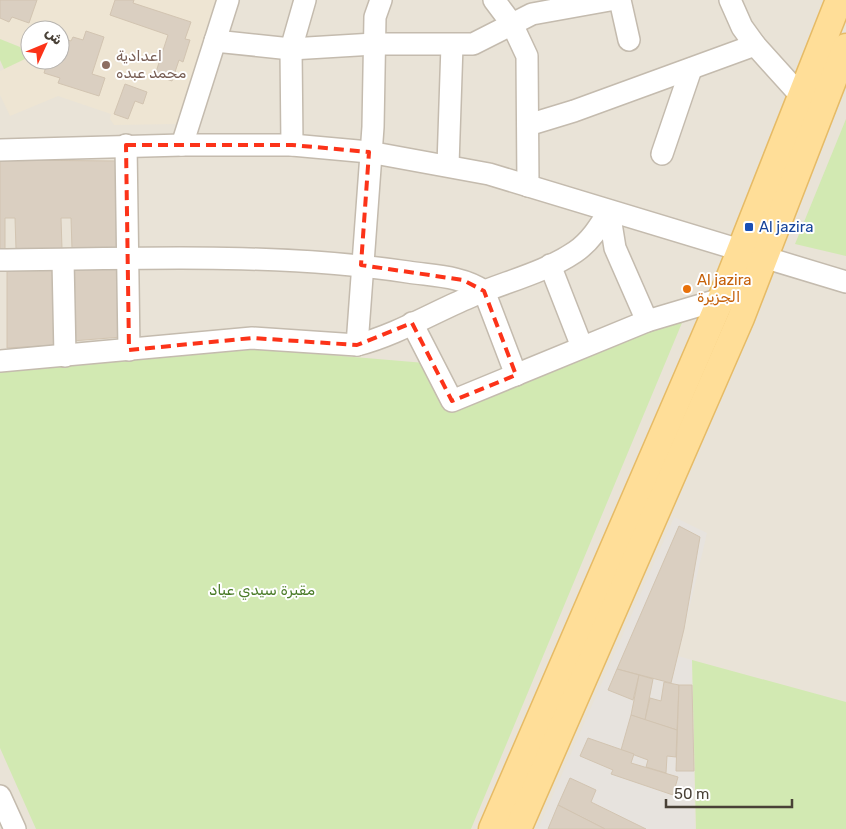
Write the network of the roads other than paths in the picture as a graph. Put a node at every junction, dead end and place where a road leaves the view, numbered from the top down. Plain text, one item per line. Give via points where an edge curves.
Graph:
1 (228, 0) edge
2 (305, 0) edge
3 (381, 0) edge
4 (494, 0) edge
5 (610, 0) edge
6 (620, 0) edge
7 (730, 0) edge
8 (839, 0) edge
9 (512, 24) junction
10 (629, 40) dead end
11 (214, 41) junction
12 (374, 44) junction
13 (452, 45) junction
14 (755, 45) junction
15 (846, 47) edge
16 (291, 48) junction
17 (691, 69) junction
18 (812, 104) junction
19 (528, 125) junction
20 (126, 144) junction
21 (182, 145) junction
22 (292, 146) junction
23 (0, 149) edge
24 (369, 152) junction
25 (662, 154) dead end
26 (448, 165) junction
27 (528, 186) junction
28 (609, 211) junction
29 (752, 254) junction
30 (128, 259) junction
31 (0, 260) edge
32 (63, 260) junction
33 (361, 265) junction
34 (550, 265) junction
35 (439, 277) junction
36 (846, 282) edge
37 (484, 291) junction
38 (721, 299) junction
39 (442, 308) junction
40 (647, 322) junction
41 (412, 323) junction
42 (357, 345) junction
43 (582, 347) junction
44 (129, 350) junction
45 (65, 356) junction
46 (0, 361) edge
47 (516, 375) junction
48 (0, 796) edge
49 (515, 815) edge
50 (14, 829) edge
51 (492, 829) edge

1 - 11 street
2 - 16 street
3 - 12 street via 375,17
4 - 9 street
5 - 9 street via 532,14
6 - 10 street
7 - 14 street via 742,27
8 - 18 main road
9 - 13 street via 473,44
9 - 19 street via 527,56
11 - 16 street
11 - 21 street
12 - 13 street
12 - 16 street
12 - 24 street via 373,127
13 - 26 street
14 - 17 street
14 - 18 street
15 - 18 main road
16 - 22 street
17 - 19 street
17 - 25 street
18 - 29 main road
19 - 27 street
20 - 21 street
20 - 23 street
20 - 30 street
21 - 22 street
22 - 24 street
24 - 26 street
24 - 33 street
26 - 27 street
27 - 28 street
28 - 29 street
28 - 34 street via 587,242 576,252
28 - 40 street via 615,248
29 - 36 street
29 - 38 main road
29 - 49 main road via 740,318
30 - 32 street
30 - 33 street via 298,259
30 - 44 street
31 - 32 street
32 - 45 street
33 - 35 street
33 - 42 street
34 - 37 street
34 - 43 street
35 - 37 street via 463,280
35 - 39 street
37 - 39 street
37 - 47 street
38 - 40 street
38 - 49 main road
39 - 41 street
40 - 43 street
41 - 42 street
41 - 47 street via 452,401
42 - 44 street via 252,338
43 - 47 street
44 - 45 street
45 - 46 street
48 - 50 street
49 - 51 main road

